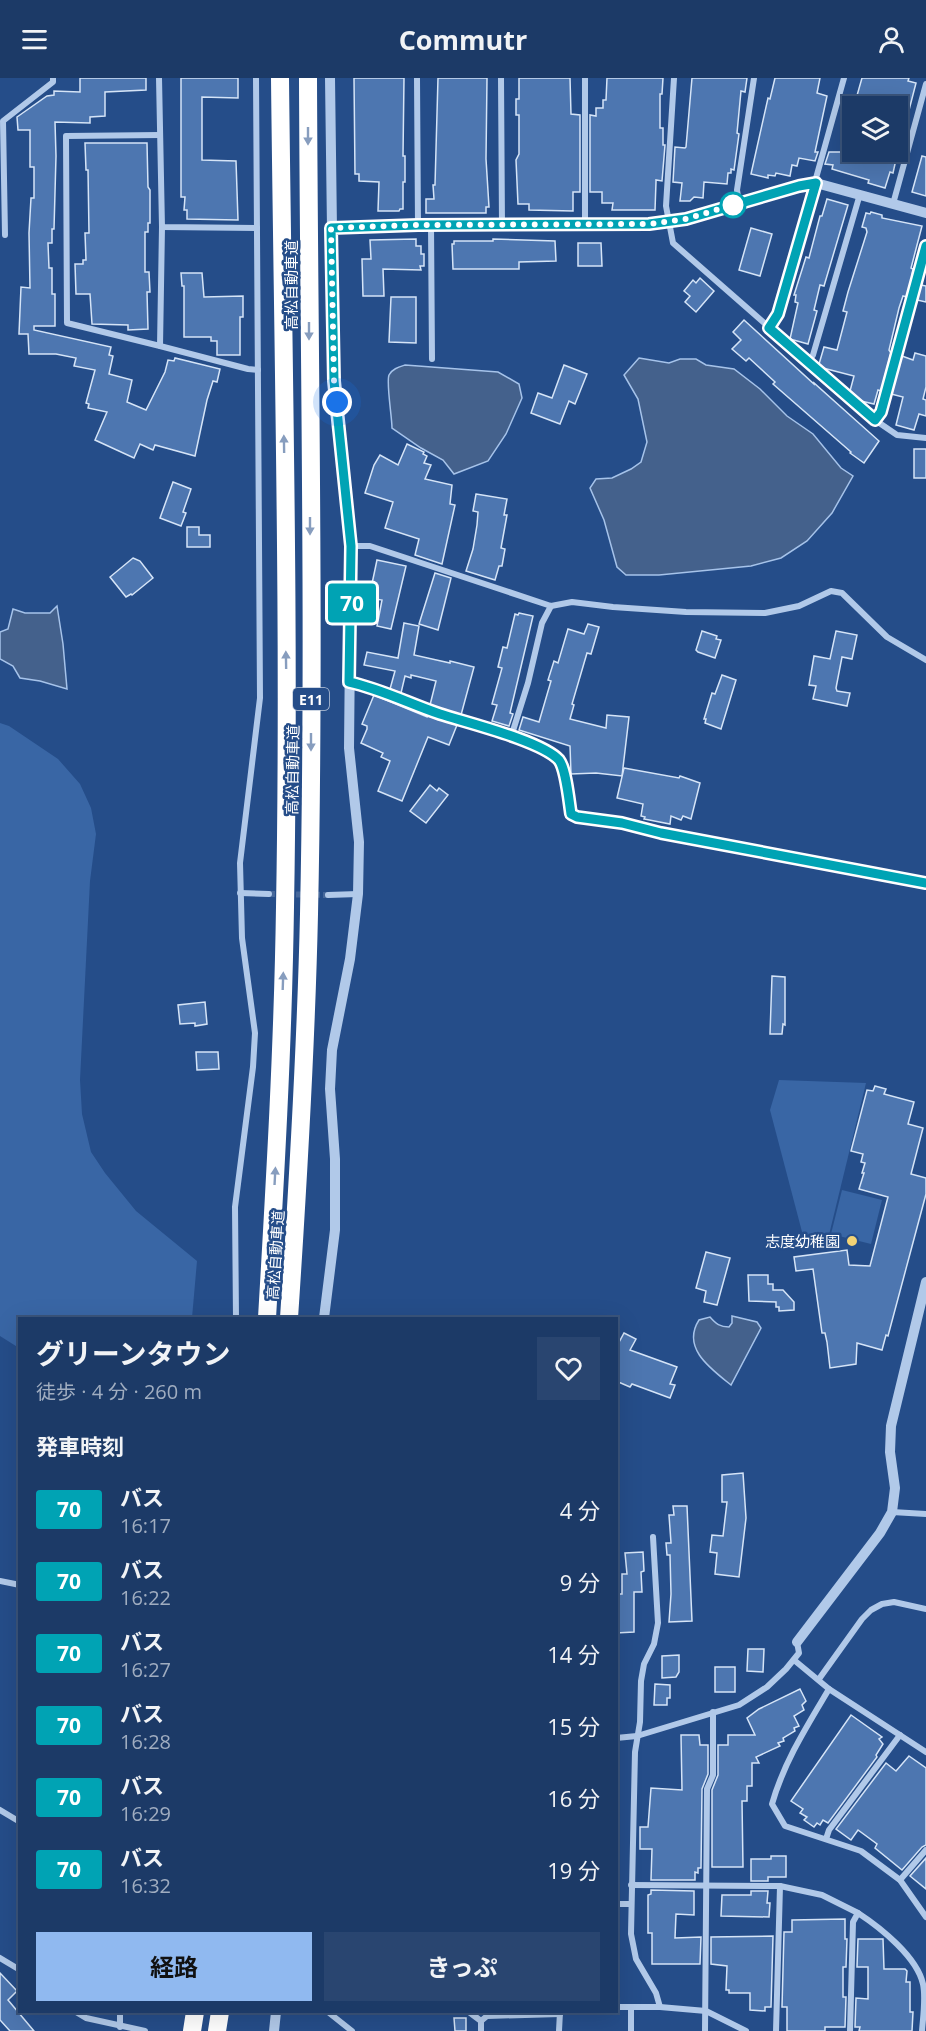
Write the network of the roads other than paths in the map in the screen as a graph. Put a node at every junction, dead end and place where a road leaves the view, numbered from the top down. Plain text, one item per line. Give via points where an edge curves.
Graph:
1 (53, 78) edge
2 (159, 78) edge
3 (256, 78) edge
4 (280, 78) edge
5 (308, 78) edge
6 (330, 78) edge
7 (417, 78) edge
8 (501, 78) edge
9 (585, 78) edge
10 (674, 78) edge
11 (754, 78) edge
12 (844, 78) edge
13 (926, 84) edge
14 (160, 135) junction
15 (816, 183) junction
16 (860, 194) junction
17 (739, 203) junction
18 (893, 204) junction
19 (926, 213) edge
20 (668, 222) junction
21 (585, 224) junction
22 (418, 225) junction
23 (431, 225) junction
24 (502, 225) junction
25 (162, 227) junction
26 (257, 228) junction
27 (331, 228) junction
28 (5, 235) dead end
29 (926, 246) edge
30 (769, 328) junction
31 (160, 346) junction
32 (432, 359) dead end
33 (808, 362) junction
34 (258, 370) junction
35 (875, 420) junction
36 (926, 438) edge
37 (351, 546) junction
38 (551, 606) junction
39 (926, 660) edge
40 (349, 682) junction
41 (511, 737) junction
42 (926, 883) edge
43 (240, 893) junction
44 (269, 894) tunnel mouth
45 (358, 894) junction
46 (328, 895) tunnel mouth
47 (926, 1282) edge
48 (236, 1317) edge
49 (267, 1317) edge
50 (289, 1317) edge
51 (324, 1317) edge
52 (892, 1512) junction
53 (926, 1514) edge
54 (653, 1538) dead end
55 (0, 1581) edge
56 (18, 1585) edge
57 (926, 1609) edge
58 (797, 1642) joint
59 (794, 1660) junction
60 (819, 1679) junction
61 (830, 1689) junction
62 (713, 1712) junction
63 (900, 1735) junction
64 (637, 1736) junction
65 (618, 1738) edge
66 (926, 1752) edge
67 (0, 1810) edge
68 (18, 1821) edge
69 (826, 1839) junction
70 (926, 1850) edge
71 (900, 1880) junction
72 (631, 1885) junction
73 (706, 1885) junction
74 (780, 1886) junction
75 (618, 1904) edge
76 (631, 1904) junction
77 (858, 1913) junction
78 (926, 1917) edge
79 (0, 1958) edge
80 (18, 1969) edge
81 (618, 2007) edge
82 (631, 2007) junction
83 (660, 2007) junction
84 (706, 2011) junction
85 (78, 2013) edge
86 (120, 2013) edge
87 (195, 2013) edge
88 (220, 2013) edge
89 (276, 2013) edge
90 (329, 2013) edge
91 (470, 2013) edge
92 (560, 2013) edge
93 (481, 2020) junction
94 (120, 2026) junction
95 (145, 2031) edge
96 (192, 2031) edge
97 (217, 2031) edge
98 (274, 2031) edge
99 (352, 2031) edge
100 (481, 2031) edge
101 (559, 2031) edge
102 (631, 2031) edge
103 (705, 2031) edge
104 (746, 2031) edge
105 (776, 2031) edge
106 (850, 2031) edge
107 (922, 2031) edge

1 - 28 street via 53,82 3,122
2 - 14 street
3 - 26 street
49 -> 4 highway, 高松自動車道 / E11 via 279,1110 287,729
5 -> 50 highway, 高松自動車道 / E11 via 309,912 303,1108
6 - 27 street
7 - 22 street
8 - 24 street
9 - 21 street
10 - 20 street
11 - 17 street via 737,190
12 - 15 street
13 - 18 street
14 - 25 street
14 - 31 street via 66,136 67,323
15 - 16 street
15 - 17 street
15 - 30 street via 778,314
16 - 18 street
16 - 33 street
17 - 20 street
18 - 19 street
20 - 21 street
20 - 30 street via 673,243
21 - 24 street
22 - 23 street
22 - 27 street
23 - 24 street
23 - 32 street
25 - 26 street
25 - 31 street
26 - 34 street
27 - 37 street via 334,381
29 - 35 street via 881,412
30 - 33 street
31 - 34 street
33 - 35 street
34 - 43 street via 260,698 240,863
35 - 36 street via 897,435
37 - 38 street via 370,546
37 - 40 street
38 - 39 street via 572,602 686,612 765,613 799,606 831,591 842,593 887,636
38 - 41 street via 542,623
40 - 41 street
40 - 45 street via 349,748 359,842
41 - 42 street via 550,752 561,763 571,814 577,817
43 - 44 street
43 - 48 street via 255,1033 235,1207
45 - 46 street
45 - 51 street via 351,959 332,1050 335,1230
47 - 52 street via 891,1426 895,1488
52 - 53 street
52 - 58 street
54 - 64 street via 658,1623 654,1644 644,1664
55 - 56 street
57 - 60 street via 894,1602 871,1610
58 - 59 street via 799,1653
59 - 60 street
59 - 62 street via 767,1687 739,1705
60 - 61 street
61 - 63 street
61 - 69 street via 779,1779 772,1804 785,1826
62 - 64 street
62 - 73 street
63 - 66 street
63 - 69 street
64 - 65 street
64 - 72 street
67 - 68 street
69 - 71 street via 861,1851
70 - 71 street
71 - 78 street
72 - 73 street
72 - 76 street
73 - 74 street
73 - 84 street
74 - 77 street via 822,1895
74 - 105 street
75 - 76 street
76 - 83 street via 636,1959
77 - 106 street via 854,1922
77 - 107 street via 880,1928 915,1966 923,1985
79 - 80 street
81 - 82 street
82 - 83 street
82 - 102 street
83 - 84 street
84 - 103 street
84 - 104 street
85 - 94 street
86 - 94 street
87 - 96 highway
88 - 97 highway
89 - 98 street
90 - 99 street
91 - 93 street
92 - 93 street via 487,2016
92 - 101 street
93 - 100 street
94 - 95 street

